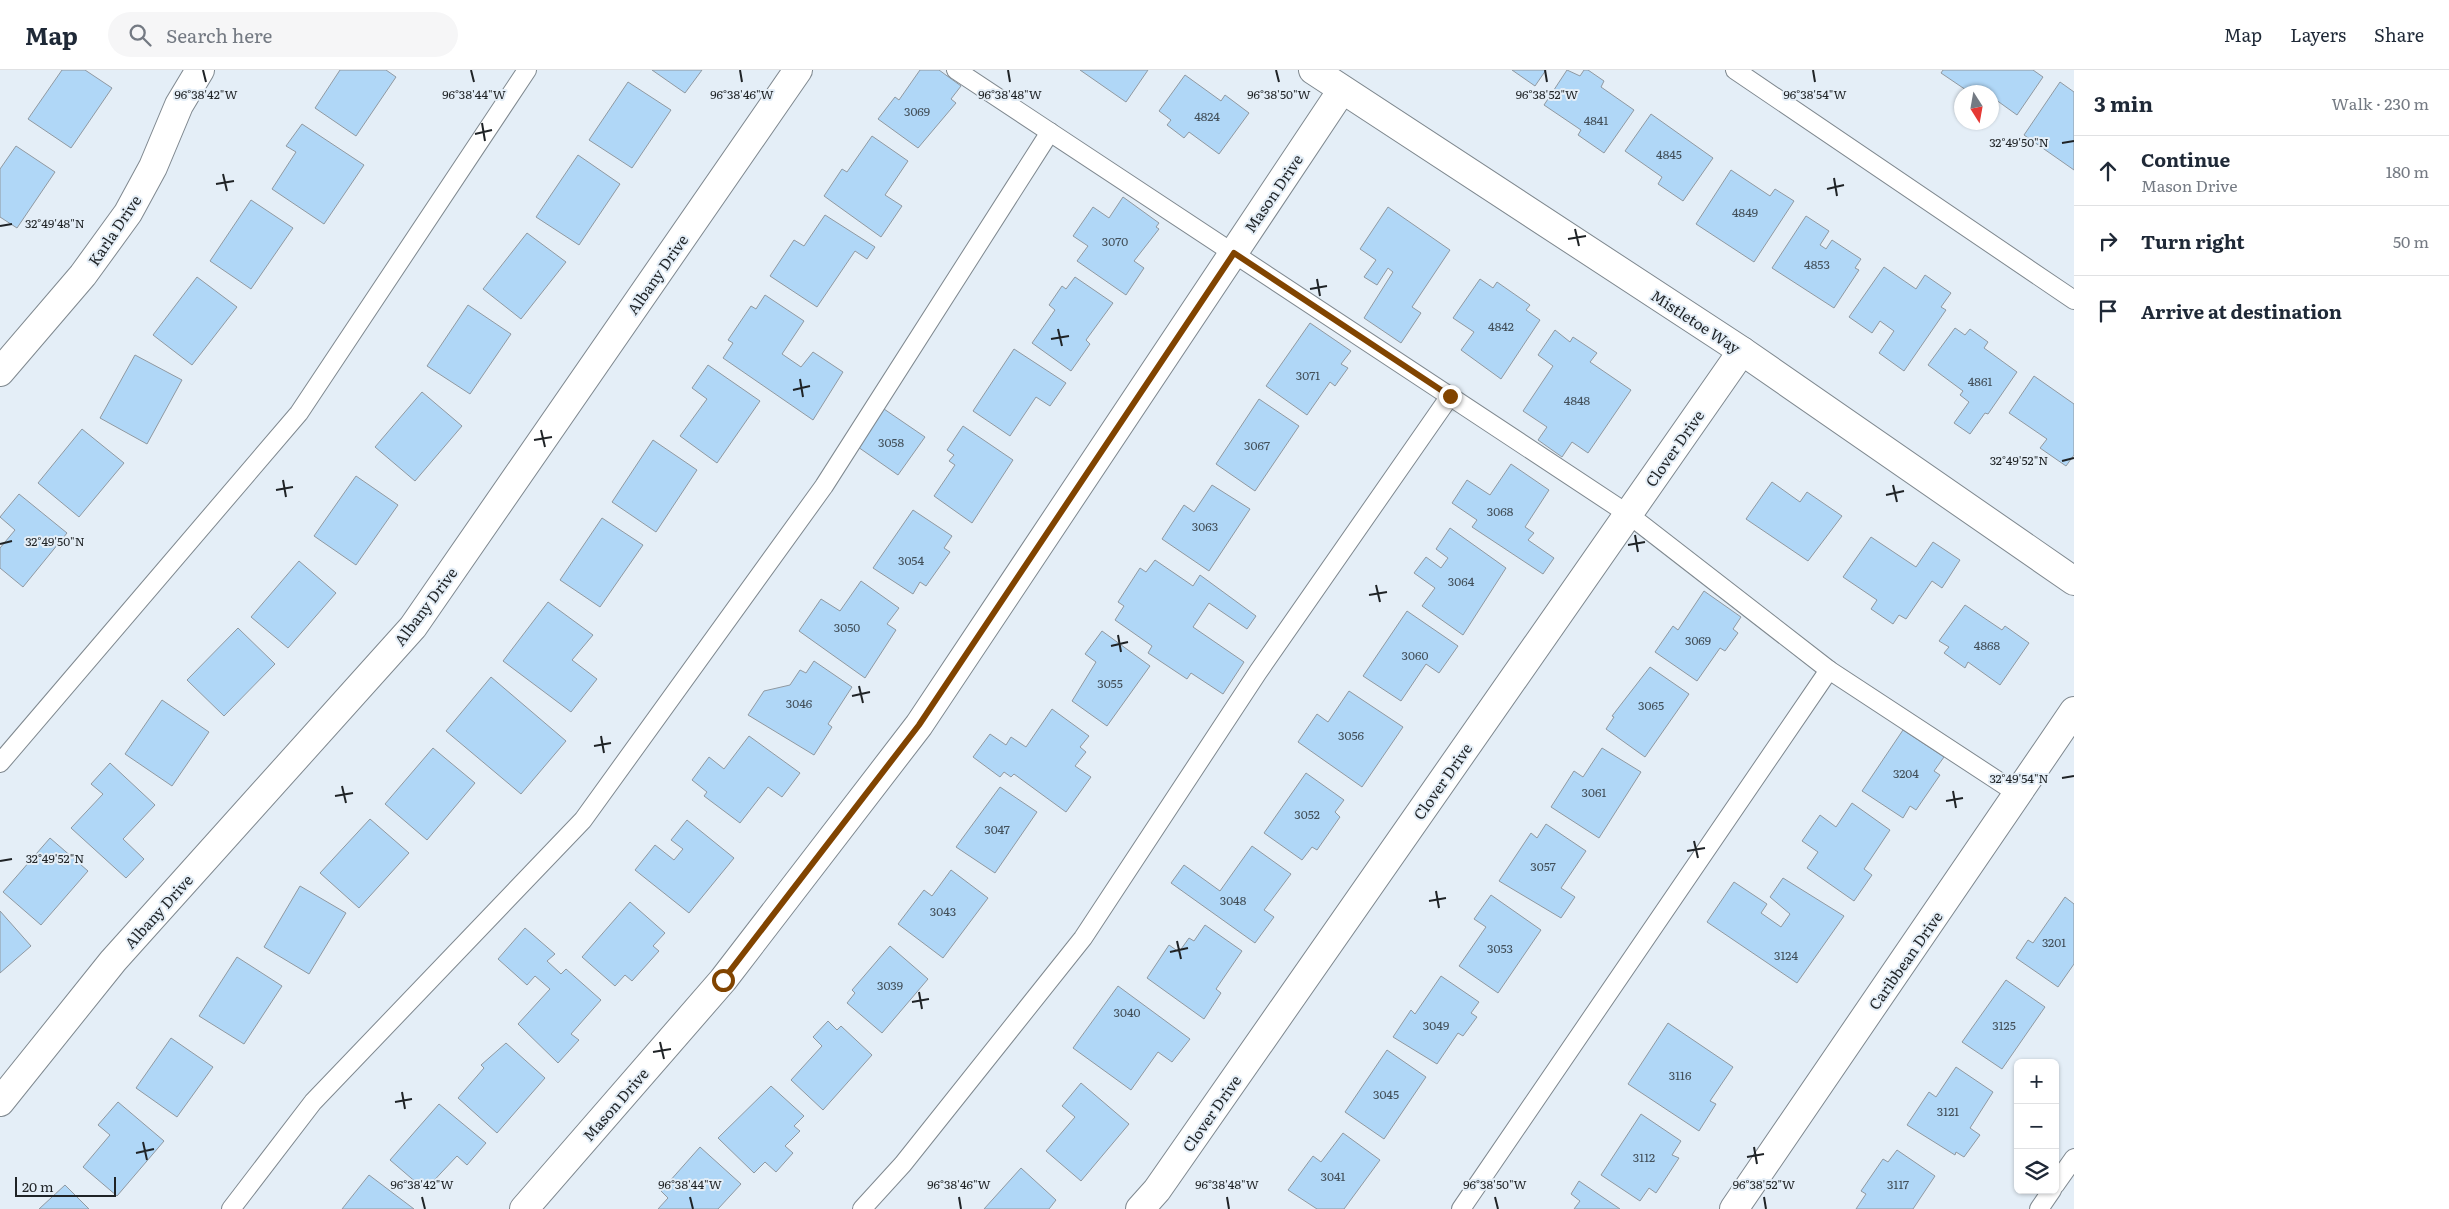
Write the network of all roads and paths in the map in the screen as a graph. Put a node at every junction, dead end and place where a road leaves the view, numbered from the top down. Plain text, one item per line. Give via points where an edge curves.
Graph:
1 (200, 70) edge
2 (527, 70) edge
3 (798, 70) edge
4 (956, 70) edge
5 (1313, 70) edge
6 (1735, 70) edge
7 (1342, 90) junction
8 (1050, 132) junction
9 (1234, 253) junction
10 (2074, 300) edge
11 (1742, 351) junction
12 (0, 372) edge
13 (1450, 396) junction
14 (1628, 514) junction
15 (2074, 581) edge
16 (1829, 670) junction
17 (2074, 711) edge
18 (0, 763) edge
19 (2018, 794) junction
20 (0, 1102) edge
21 (2074, 1158) edge
22 (2059, 1180) edge
23 (2049, 1194) edge
24 (231, 1209) edge
25 (524, 1209) edge
26 (862, 1209) edge
27 (1140, 1209) edge
28 (1461, 1209) edge
29 (1734, 1209) edge
30 (2039, 1209) edge

1 - 12 street, Karla Drive via 179,105 153,167 128,213 83,275
2 - 18 lane via 299,413
3 - 20 street, Albany Drive via 413,627 113,961
4 - 8 lane
5 - 7 street, Mistletoe Way
6 - 10 lane
7 - 9 street, Mason Drive
7 - 11 street, Mistletoe Way
8 - 9 lane
8 - 24 lane via 824,486 583,820 314,1102
9 - 13 lane
9 - 25 street, Mason Drive via 919,725 723,980
11 - 14 street, Clover Drive
11 - 15 street, Mistletoe Way
13 - 14 lane
13 - 26 lane via 1258,672 1083,938 902,1164
14 - 16 lane
14 - 27 street, Clover Drive via 1157,1190
16 - 19 lane
16 - 28 lane
17 - 19 street, Caribbean Drive
19 - 29 street, Caribbean Drive
21 - 22 lane
23 - 30 lane

